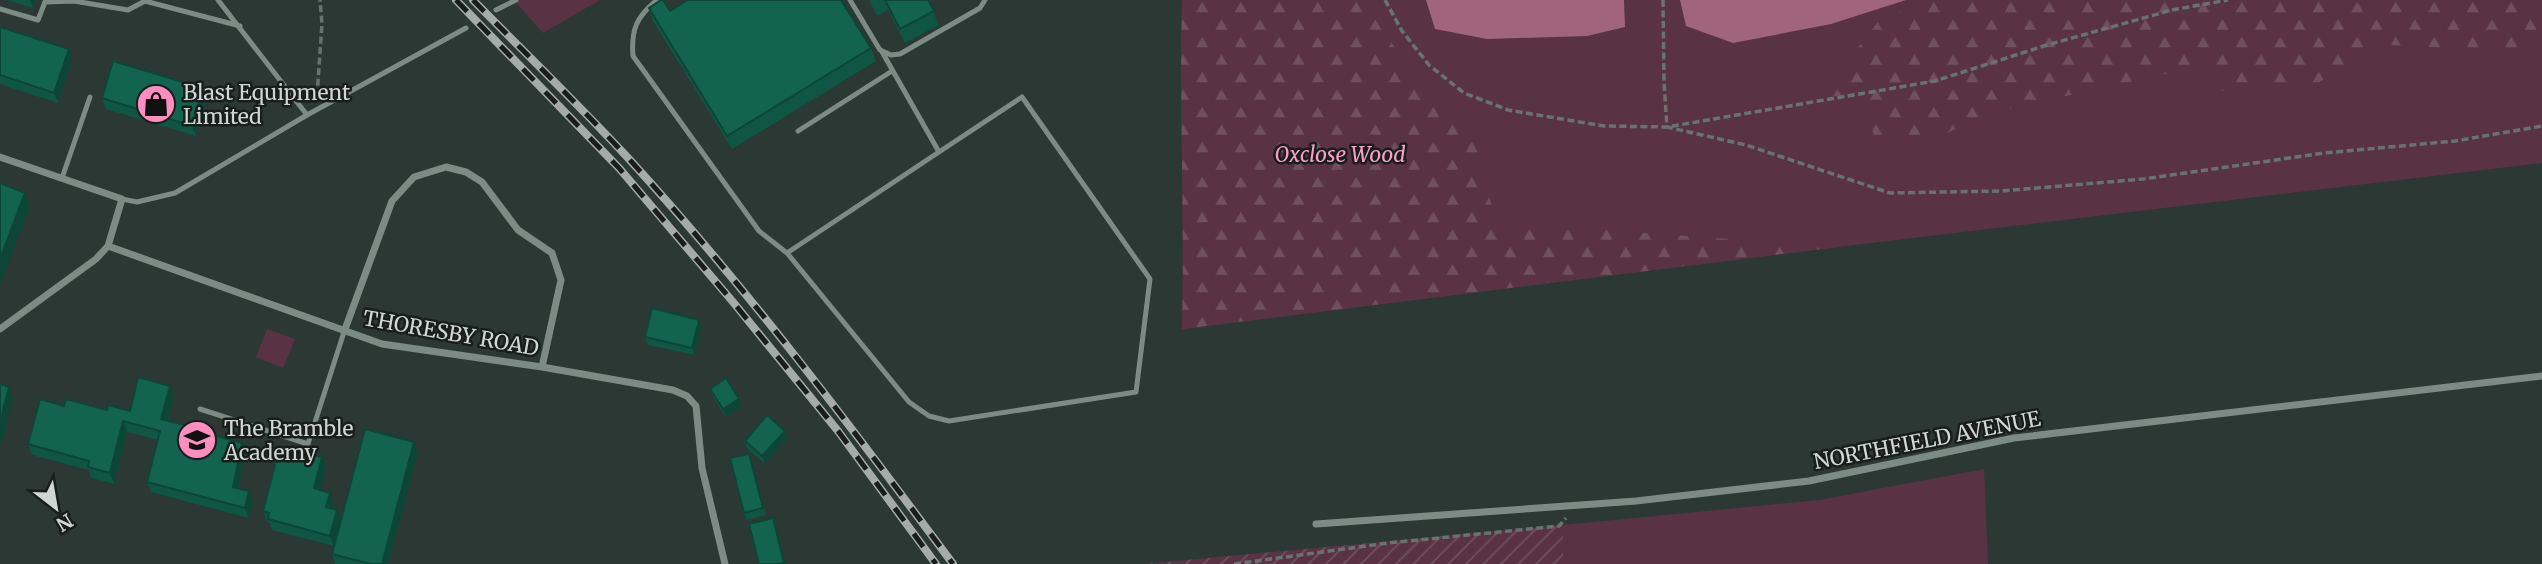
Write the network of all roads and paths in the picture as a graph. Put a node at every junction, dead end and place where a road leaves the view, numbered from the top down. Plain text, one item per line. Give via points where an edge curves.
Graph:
1 (145, 0) edge
2 (218, 0) edge
3 (320, 0) edge
4 (516, 0) edge
5 (657, 0) edge
6 (850, 0) edge
7 (985, 0) edge
8 (1385, 0) edge
9 (1663, 0) edge
10 (2228, 0) edge
11 (0, 9) edge
12 (496, 10) dead end
13 (240, 26) junction
14 (466, 28) dead end
15 (880, 50) junction
16 (892, 71) junction
17 (90, 97) dead end
18 (316, 110) junction
19 (307, 115) junction
20 (2542, 126) edge
21 (1667, 127) junction
22 (798, 131) dead end
23 (939, 152) junction
24 (0, 157) edge
25 (62, 178) junction
26 (122, 199) junction
27 (108, 246) junction
28 (787, 253) junction
29 (0, 329) edge
30 (344, 332) junction
31 (542, 367) junction
32 (2542, 376) edge
33 (200, 409) dead end
34 (1578, 505) junction
35 (1316, 524) dead end
36 (725, 564) edge
37 (1234, 564) edge

1 - 11 lane via 128,10 74,1 45,2 38,20
1 - 13 lane
2 - 13 lane
3 - 18 path
4 - 12 lane
5 - 28 lane via 640,16 632,37 633,56 759,231
6 - 15 lane
7 - 15 lane via 980,8 901,54
8 - 21 path via 1429,65 1464,93 1508,110 1604,127
9 - 21 path
10 - 21 path via 2172,10 1935,81
13 - 19 lane
14 - 18 lane
15 - 16 lane
16 - 22 lane
16 - 23 lane
17 - 25 lane
18 - 19 lane
19 - 26 lane via 175,193 137,202
20 - 21 path via 2143,179 2002,191 1890,193 1746,145
23 - 28 lane
23 - 28 lane via 1022,97 1150,279 1136,392 948,421 929,416 909,402
24 - 25 street
25 - 26 street
26 - 27 street
27 - 29 street
27 - 30 street, THORESBY ROAD
30 - 31 street, THORESBY ROAD via 382,344
30 - 31 street via 392,201 414,177 446,167 482,182 518,230 552,253 561,280
30 - 33 lane via 308,443
31 - 36 street, THORESBY ROAD via 673,390 696,405 704,479
32 - 34 street, NORTHFIELD AVENUE via 2014,438 1809,481
34 - 35 street, NORTHFIELD AVENUE
34 - 37 path via 1559,526

